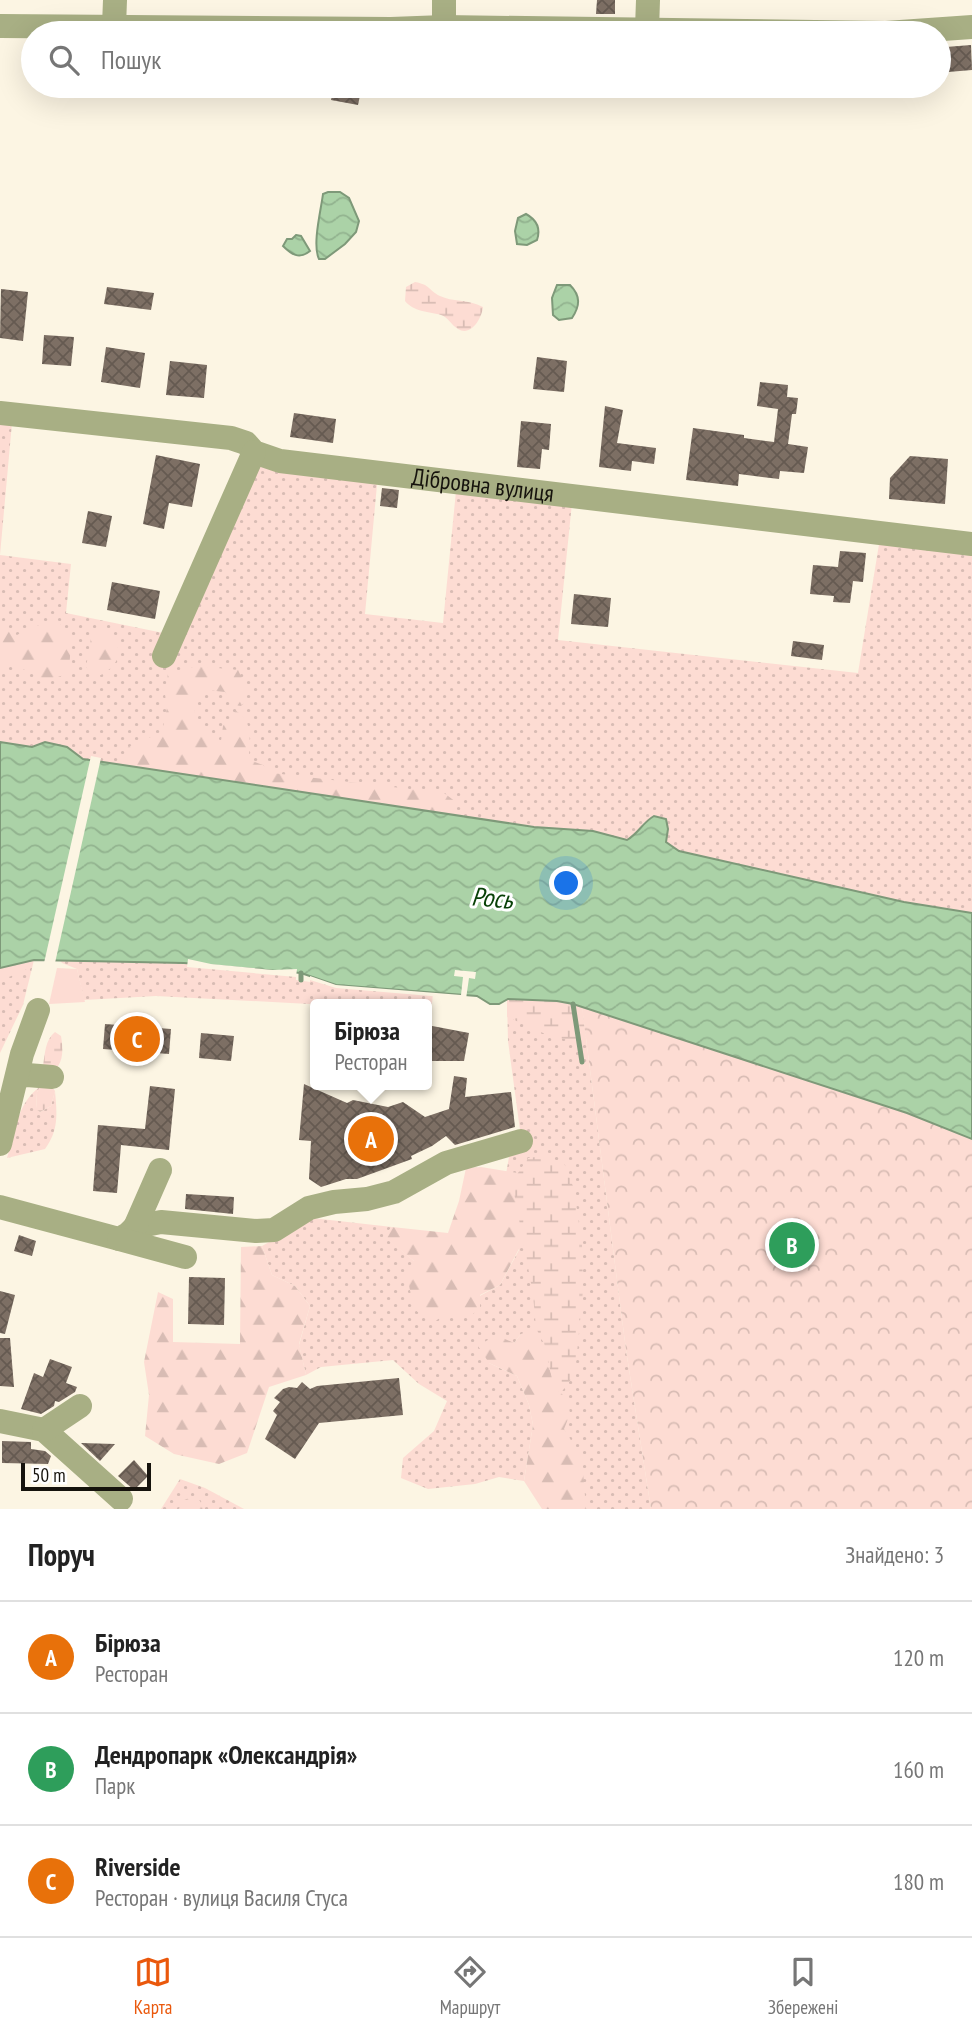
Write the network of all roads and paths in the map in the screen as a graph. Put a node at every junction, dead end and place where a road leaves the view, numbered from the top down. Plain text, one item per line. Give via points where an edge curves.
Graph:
1 (115, 0) edge
2 (444, 0) edge
3 (648, 0) edge
4 (114, 21) edge
5 (444, 21) edge
6 (647, 21) edge
7 (0, 26) edge
8 (21, 26) edge
9 (972, 27) edge
10 (951, 28) edge
11 (0, 413) edge
12 (254, 452) junction
13 (972, 544) edge
14 (164, 656) dead end
15 (38, 1010) dead end
16 (20, 1065) junction
17 (52, 1077) dead end
18 (521, 1141) dead end
19 (0, 1144) edge
20 (160, 1170) dead end
21 (0, 1208) edge
22 (127, 1233) junction
23 (185, 1257) dead end
24 (80, 1406) dead end
25 (0, 1421) edge
26 (44, 1430) junction
27 (121, 1499) dead end

1 - 4 street
2 - 5 street
3 - 6 street
7 - 8 street
9 - 10 street
11 - 12 street, Дібровна вулиця via 231,438 246,443
12 - 13 street, Дібровна вулиця via 280,461 341,469
12 - 14 street
15 - 16 street
16 - 17 street
16 - 19 street
18 - 22 street via 446,1163 394,1192 309,1208 274,1230 161,1222
20 - 22 street
21 - 22 street
22 - 23 street
24 - 26 street
25 - 26 street
26 - 27 street

